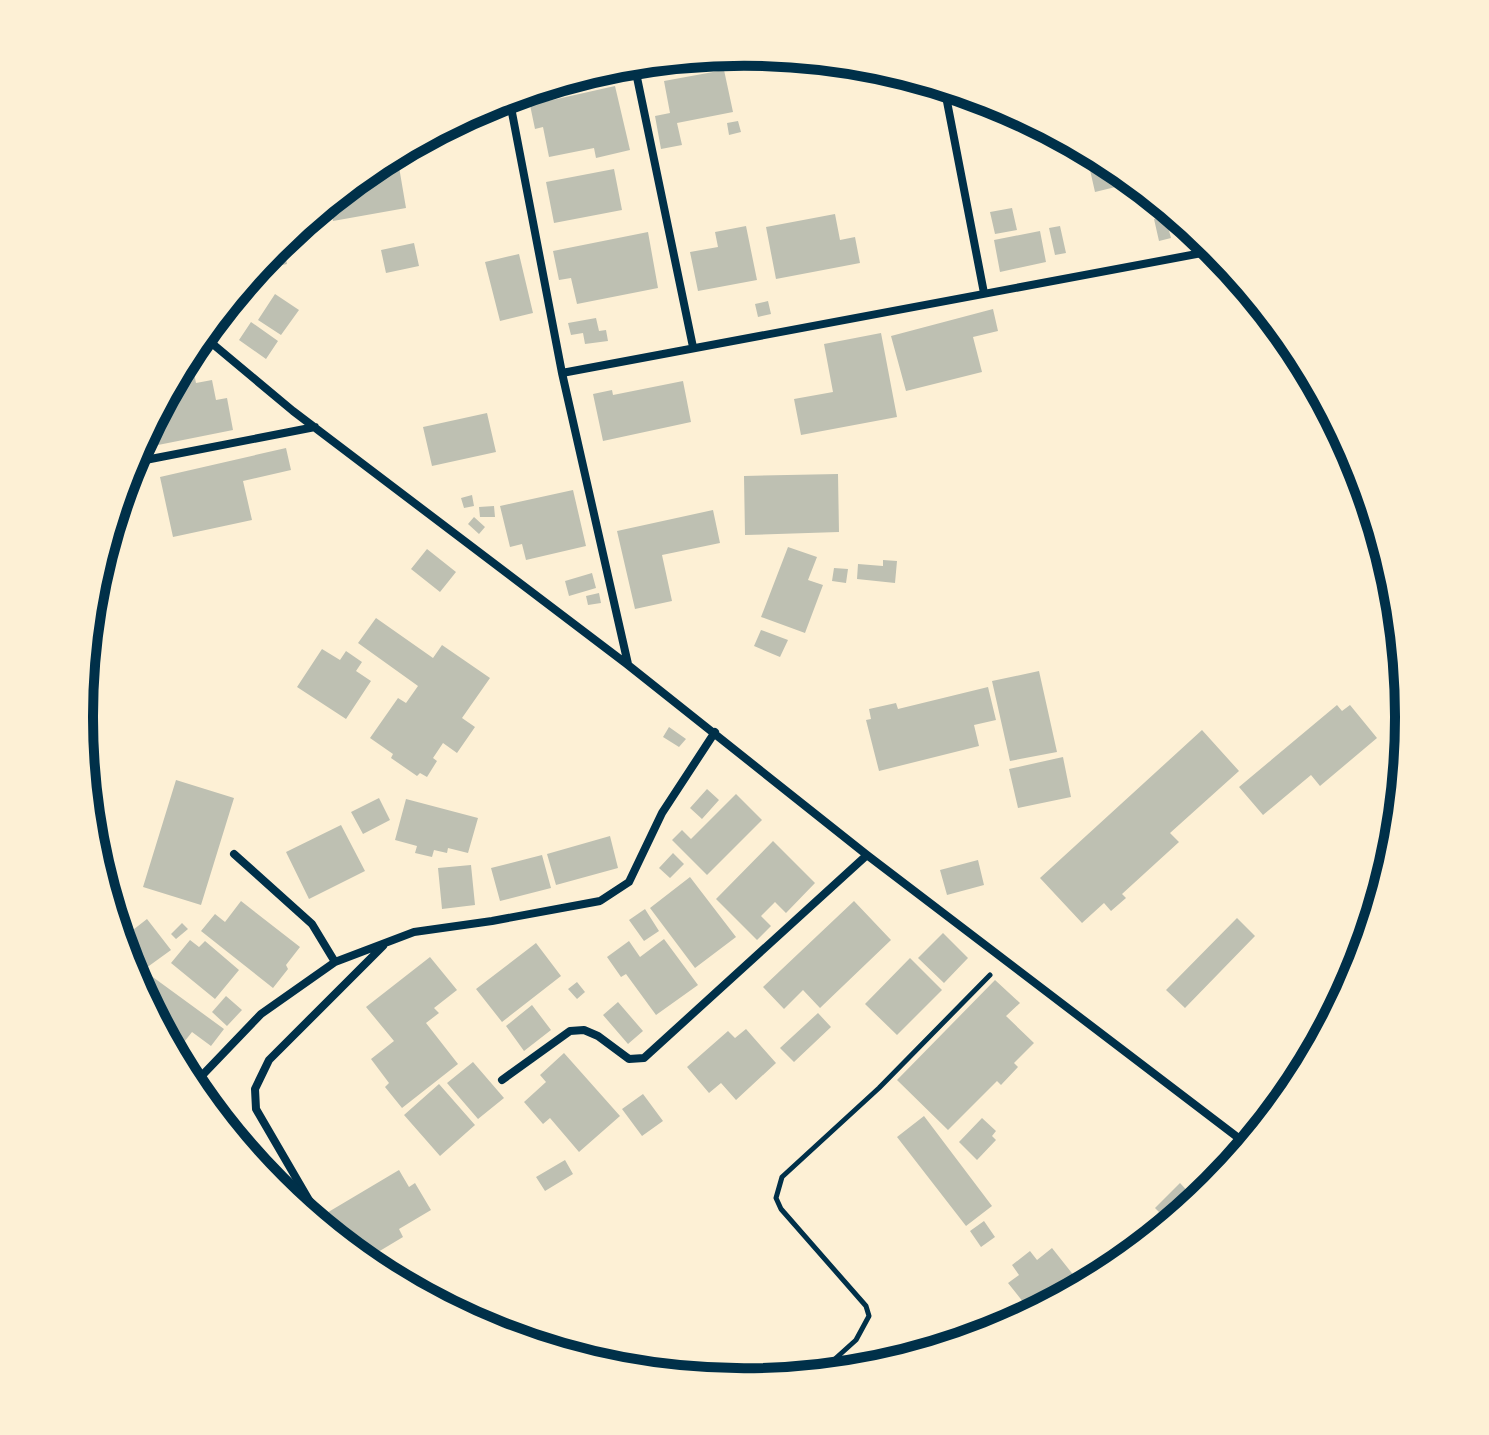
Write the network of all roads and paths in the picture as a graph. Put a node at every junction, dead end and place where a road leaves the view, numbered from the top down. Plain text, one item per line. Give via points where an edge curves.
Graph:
1 (637, 76) edge
2 (946, 99) edge
3 (511, 110) edge
4 (1201, 253) edge
5 (984, 293) junction
6 (212, 343) edge
7 (693, 347) junction
8 (562, 373) junction
9 (315, 427) junction
10 (147, 459) edge
11 (628, 665) junction
12 (715, 732) junction
13 (234, 854) dead end
14 (867, 855) junction
15 (386, 943) junction
16 (1005, 960) junction
17 (335, 962) junction
18 (201, 1076) edge
19 (502, 1080) dead end
20 (1240, 1139) edge
21 (311, 1203) edge
22 (831, 1363) edge

1 - 7 street
2 - 5 street
3 - 8 street
4 - 5 street
5 - 7 street
6 - 9 street
7 - 8 street
8 - 11 street
9 - 10 street
9 - 11 street
11 - 12 street
12 - 14 street
12 - 15 street via 662,813 629,882 600,901 414,932
13 - 17 street via 312,924
14 - 16 street
14 - 19 street via 644,1058 629,1059 598,1036 570,1031
15 - 17 street
15 - 21 street via 269,1060 255,1089 256,1109
16 - 20 street
16 - 22 path via 782,1177 776,1198 781,1209 866,1306 869,1316 856,1340
17 - 18 street via 261,1014

